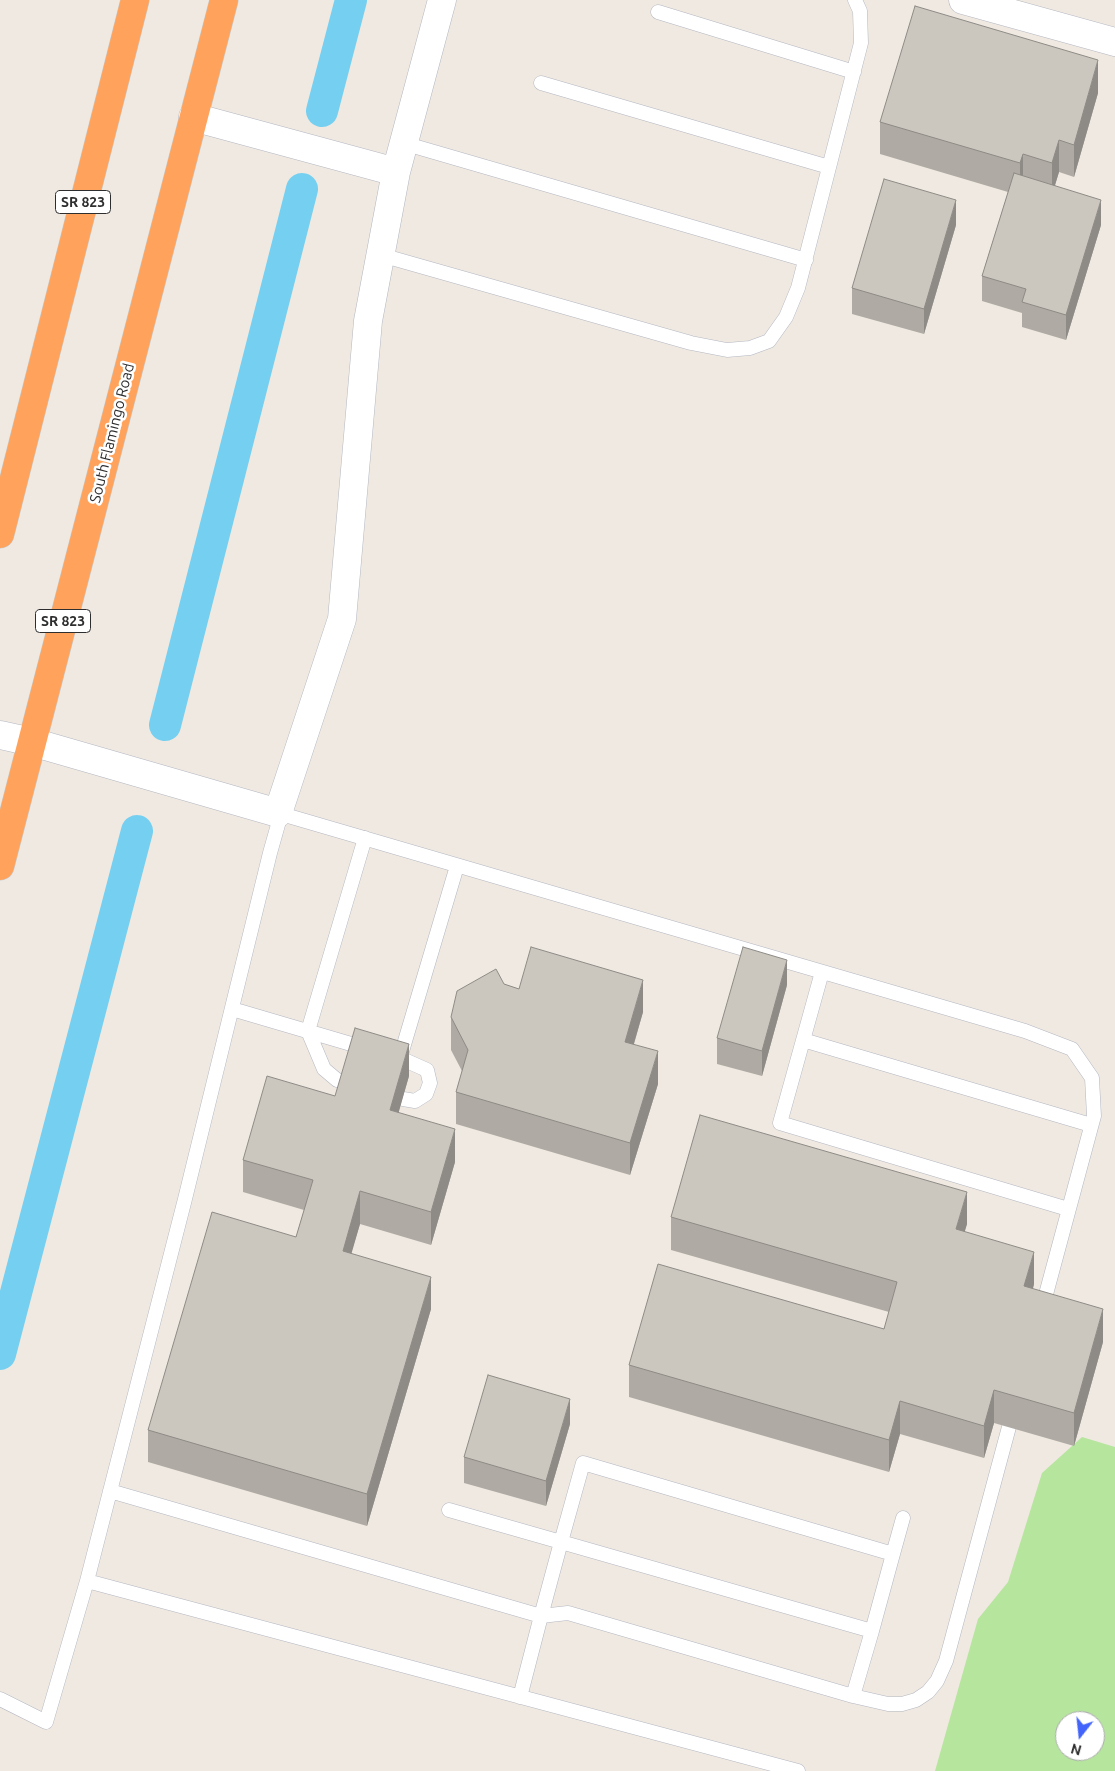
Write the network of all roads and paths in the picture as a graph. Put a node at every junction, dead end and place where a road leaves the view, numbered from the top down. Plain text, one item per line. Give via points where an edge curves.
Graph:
1 (135, 0) edge
2 (224, 0) edge
3 (442, 0) edge
4 (855, 0) edge
5 (963, 0) edge
6 (658, 12) dead end
7 (1115, 42) edge
8 (854, 72) junction
9 (542, 83) dead end
10 (193, 117) junction
11 (403, 143) junction
12 (829, 167) junction
13 (396, 172) junction
14 (380, 255) junction
15 (806, 260) junction
16 (0, 534) edge
17 (0, 735) edge
18 (32, 742) junction
19 (279, 814) junction
20 (365, 838) junction
21 (0, 866) edge
22 (458, 866) junction
23 (822, 972) junction
24 (232, 1008) junction
25 (308, 1031) junction
26 (803, 1040) junction
27 (400, 1058) junction
28 (348, 1083) edge
29 (403, 1099) edge
30 (1091, 1125) junction
31 (1068, 1209) junction
32 (1038, 1323) edge
33 (1008, 1427) dead end
34 (110, 1491) junction
35 (449, 1510) dead end
36 (903, 1518) dead end
37 (561, 1542) junction
38 (893, 1554) junction
39 (87, 1581) junction
40 (542, 1616) junction
41 (872, 1631) junction
42 (853, 1696) junction
43 (520, 1697) junction
44 (0, 1699) edge
45 (798, 1771) edge

1 - 16 highway, SR 823
2 - 10 highway, South Flamingo Road / SR 823
3 - 11 street
4 - 8 lane via 860,12 861,43
5 - 7 street
6 - 8 lane
8 - 12 lane
9 - 12 lane
10 - 13 street
10 - 18 highway, South Flamingo Road / SR 823
11 - 13 street
11 - 15 lane
12 - 15 lane
13 - 14 street
14 - 15 lane via 691,343 727,350 750,348 769,341 786,317
14 - 19 street via 368,321 342,618
17 - 18 street
18 - 19 street
18 - 21 highway, South Flamingo Road / SR 823
19 - 20 lane
19 - 24 lane
20 - 22 lane
20 - 25 lane
22 - 23 lane
22 - 27 lane
23 - 26 lane
23 - 30 lane via 1072,1049 1092,1078 1094,1116
24 - 25 lane
24 - 34 lane
25 - 27 lane
25 - 28 lane via 324,1069 337,1080
26 - 30 lane
26 - 31 lane via 780,1123
27 - 29 lane via 427,1070 430,1083 426,1094 415,1101
30 - 31 lane
31 - 32 lane
33 - 42 lane via 946,1661 937,1681 916,1700 902,1704
34 - 39 lane
34 - 40 lane
35 - 37 lane
36 - 38 lane
37 - 38 lane via 583,1463
37 - 40 lane
37 - 41 lane
38 - 41 lane
39 - 43 lane
39 - 44 lane via 46,1722
40 - 42 lane via 568,1613
40 - 43 lane
41 - 42 lane
43 - 45 lane

